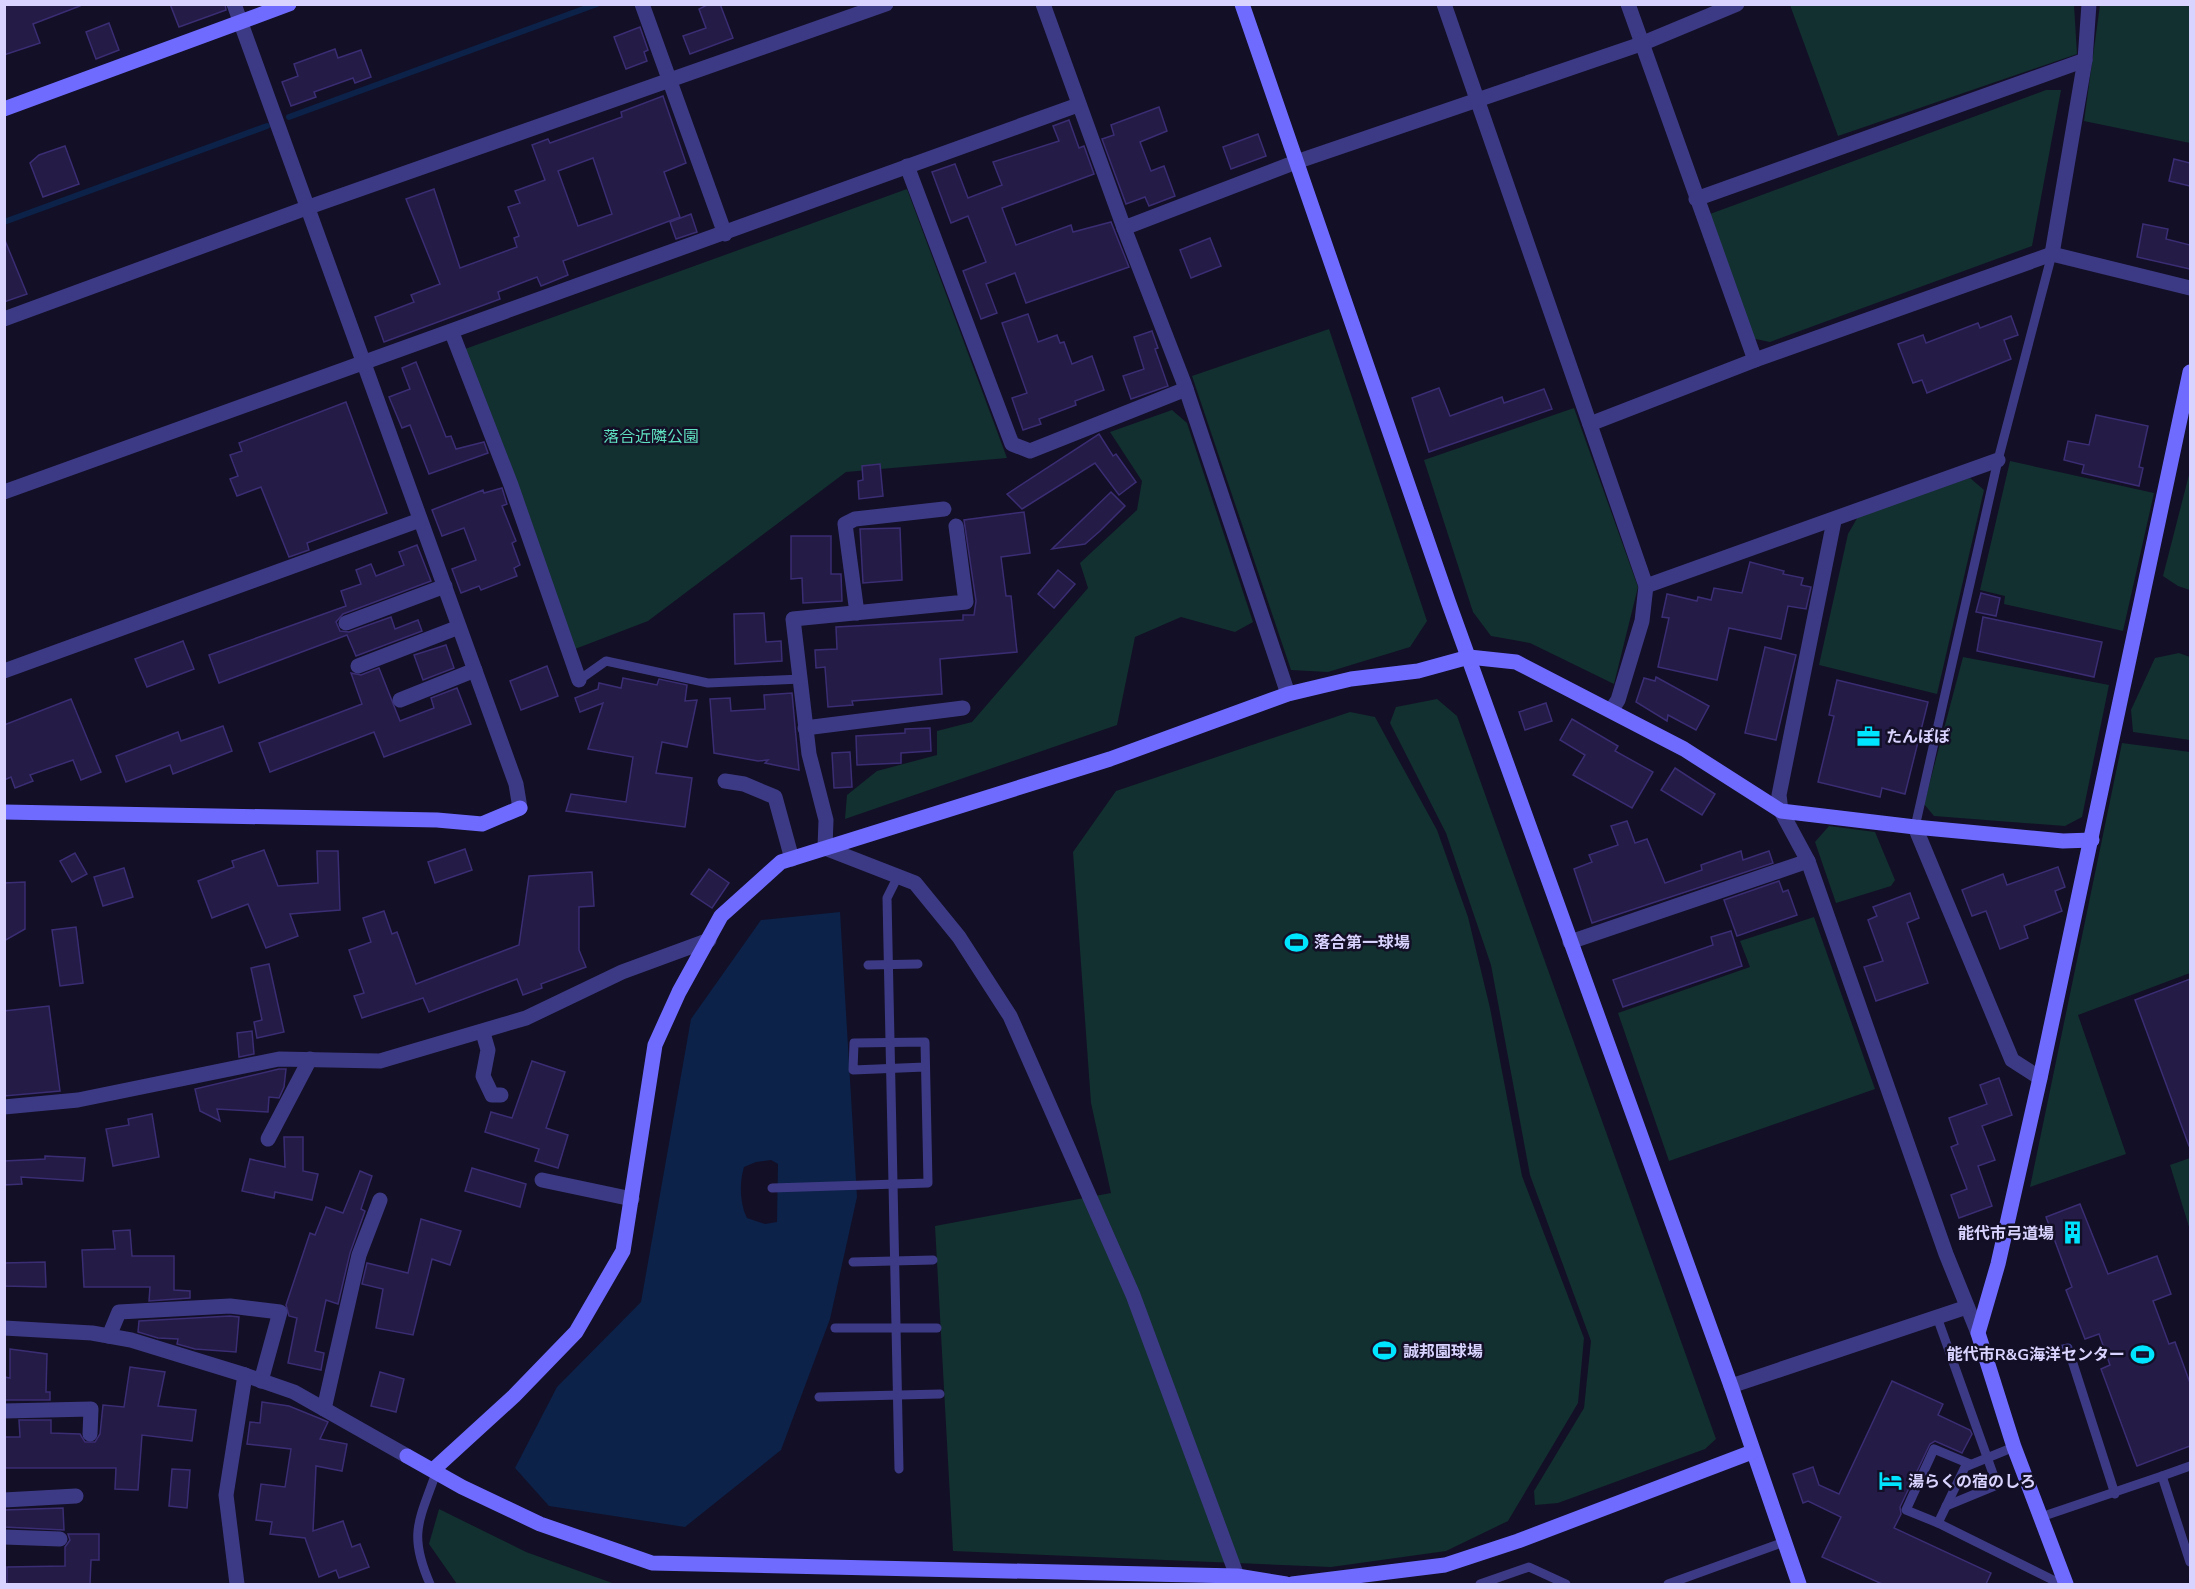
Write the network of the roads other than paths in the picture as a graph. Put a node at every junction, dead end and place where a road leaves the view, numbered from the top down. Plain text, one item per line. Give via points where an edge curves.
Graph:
1 (234, 4) edge
2 (289, 4) edge
3 (642, 4) edge
4 (886, 4) edge
5 (1043, 4) edge
6 (1242, 4) edge
7 (1444, 4) edge
8 (1628, 4) edge
9 (1737, 4) edge
10 (2089, 4) edge
11 (241, 22) junction
12 (1641, 44) junction
13 (2085, 60) junction
14 (668, 80) junction
15 (1478, 99) junction
16 (1078, 105) junction
17 (4, 109) edge
18 (1296, 162) junction
19 (907, 166) junction
20 (1696, 199) junction
21 (309, 207) junction
22 (1124, 228) junction
23 (725, 234) junction
24 (2052, 254) junction
25 (2190, 288) edge
26 (4, 319) edge
27 (452, 333) junction
28 (1755, 360) junction
29 (363, 363) junction
30 (2190, 372) edge
31 (1186, 389) junction
32 (1590, 424) junction
33 (1998, 460) junction
34 (4, 492) edge
35 (944, 509) dead end
36 (420, 520) junction
37 (1834, 521) junction
38 (956, 526) dead end
39 (444, 586) junction
40 (1646, 586) junction
41 (858, 613) junction
42 (346, 623) dead end
43 (459, 627) junction
44 (1469, 657) junction
45 (358, 666) dead end
46 (475, 670) junction
47 (4, 671) edge
48 (801, 679) junction
49 (579, 680) joint
50 (1288, 694) junction
51 (400, 700) dead end
52 (963, 708) dead end
53 (1612, 709) junction
54 (806, 728) junction
55 (725, 781) dead end
56 (1780, 811) junction
57 (4, 812) edge
58 (1915, 827) junction
59 (2092, 840) junction
60 (825, 848) junction
61 (792, 859) junction
62 (1808, 861) junction
63 (898, 876) junction
64 (709, 940) junction
65 (1570, 942) junction
66 (888, 964) junction
67 (918, 964) dead end
68 (868, 965) dead end
69 (483, 1033) junction
70 (890, 1043) junction
71 (310, 1059) junction
72 (925, 1067) junction
73 (891, 1069) junction
74 (2040, 1078) junction
75 (501, 1095) dead end
76 (4, 1107) edge
77 (268, 1139) dead end
78 (542, 1180) dead end
79 (893, 1185) junction
80 (772, 1188) dead end
81 (632, 1198) junction
82 (380, 1200) dead end
83 (895, 1260) junction
84 (933, 1260) dead end
85 (853, 1262) dead end
86 (1967, 1306) junction
87 (1937, 1317) junction
88 (4, 1328) edge
89 (835, 1328) dead end
90 (897, 1328) junction
91 (937, 1328) dead end
92 (1978, 1332) junction
93 (109, 1336) junction
94 (2050, 1352) dead end
95 (244, 1375) junction
96 (261, 1381) junction
97 (1731, 1386) junction
98 (940, 1394) dead end
99 (897, 1395) junction
100 (819, 1397) dead end
101 (324, 1409) junction
102 (4, 1411) edge
103 (90, 1434) dead end
104 (2014, 1447) junction
105 (1752, 1452) junction
106 (1988, 1458) junction
107 (1971, 1464) junction
108 (2190, 1466) edge
109 (899, 1469) dead end
110 (434, 1471) junction
111 (2162, 1476) junction
112 (2115, 1494) junction
113 (76, 1496) dead end
114 (4, 1500) edge
115 (1946, 1506) junction
116 (2041, 1517) junction
117 (1938, 1523) junction
118 (4, 1537) edge
119 (60, 1539) dead end
120 (1784, 1542) junction
121 (2190, 1562) edge
122 (1237, 1576) junction
123 (1220, 1580) edge
124 (237, 1584) edge
125 (430, 1584) edge
126 (1286, 1584) edge
127 (1292, 1584) edge
128 (1480, 1584) edge
129 (1566, 1584) edge
130 (1668, 1584) edge
131 (1799, 1584) edge
132 (2061, 1584) edge
133 (2066, 1584) edge

1 - 11 street
2 - 11 street
3 - 14 street
4 - 14 street
5 - 16 street
6 - 18 street
7 - 15 street
8 - 12 street
9 - 12 street
10 - 13 street
11 - 17 street
11 - 21 street
12 - 15 street
12 - 20 street
13 - 20 street
13 - 24 street
14 - 21 street
14 - 23 street
15 - 18 street
15 - 32 street
16 - 19 street
16 - 22 street
18 - 22 street
18 - 44 street
19 - 23 street
19 - 31 street via 1012,444 1030,451
20 - 28 street
21 - 26 street
21 - 29 street
22 - 31 street
23 - 27 street
24 - 25 street
24 - 28 street
24 - 33 lane
27 - 29 street
27 - 49 street via 511,485
28 - 32 street
29 - 34 street
29 - 36 street
30 - 59 street
31 - 50 street
32 - 40 street
33 - 37 street
33 - 58 lane
35 - 41 street via 855,519 845,524
36 - 39 street
36 - 47 street
37 - 40 street
37 - 56 street via 1779,795
38 - 41 street via 966,602
39 - 42 street
39 - 43 street
40 - 53 street via 1642,621
41 - 48 street via 793,619
43 - 45 street
43 - 46 street
44 - 50 street via 1418,671 1351,678
44 - 53 street via 1516,662
44 - 65 street
46 - 51 street
46 - 57 street via 516,784 520,808 482,825 436,820
48 - 49 lane via 708,683 606,662
48 - 54 street
50 - 60 street via 1110,759
52 - 54 street
53 - 56 street via 1684,749
54 - 60 street via 826,820
55 - 61 street via 775,797
56 - 58 street
56 - 62 street
58 - 59 street via 2063,841
58 - 74 street via 2012,1060
59 - 74 street
60 - 61 street
60 - 63 street
61 - 64 street via 781,862 721,916
62 - 65 street
62 - 86 street
63 - 66 lane via 886,898
63 - 122 street via 915,883 959,937 1010,1017 1133,1295
64 - 69 street via 622,972 526,1018
64 - 81 street via 655,1045
65 - 97 street
66 - 67 lane
66 - 68 lane
66 - 70 lane
69 - 71 street via 380,1061
69 - 75 street via 488,1050 483,1076 492,1095
70 - 72 lane via 925,1042
70 - 73 lane
70 - 73 lane via 854,1043 853,1070
71 - 76 street via 279,1059 78,1100
71 - 77 street
72 - 73 lane
72 - 79 lane via 928,1183
73 - 79 lane
74 - 92 street via 1998,1264
78 - 81 street
79 - 80 lane
79 - 83 lane
81 - 110 street via 623,1251 576,1332
82 - 101 street via 359,1255
83 - 84 lane
83 - 85 lane
83 - 90 lane
86 - 87 street
86 - 92 street
87 - 97 street
87 - 106 lane
88 - 93 street
89 - 90 lane
90 - 91 lane
90 - 99 lane
92 - 104 street
93 - 95 street
93 - 96 street via 119,1312 230,1306 280,1312
94 - 112 lane via 2068,1348
95 - 96 street
95 - 124 street via 226,1496
96 - 101 street via 294,1392
97 - 105 street
98 - 99 lane
99 - 100 lane
99 - 109 lane
101 - 110 street
102 - 103 street via 91,1409
104 - 106 lane
104 - 116 street
105 - 120 street
105 - 127 street via 1445,1565
106 - 107 lane
106 - 115 lane via 1997,1485
107 - 115 lane via 1965,1467
107 - 117 lane via 1934,1449 1906,1510
108 - 111 lane
110 - 123 street via 540,1524 652,1563
110 - 125 lane via 417,1524 418,1556
111 - 112 lane
111 - 121 lane
112 - 116 lane
113 - 114 street
115 - 117 lane
116 - 133 street
117 - 132 lane
118 - 119 street
120 - 130 lane
120 - 131 street
122 - 123 street
122 - 126 street
128 - 129 lane via 1528,1566

